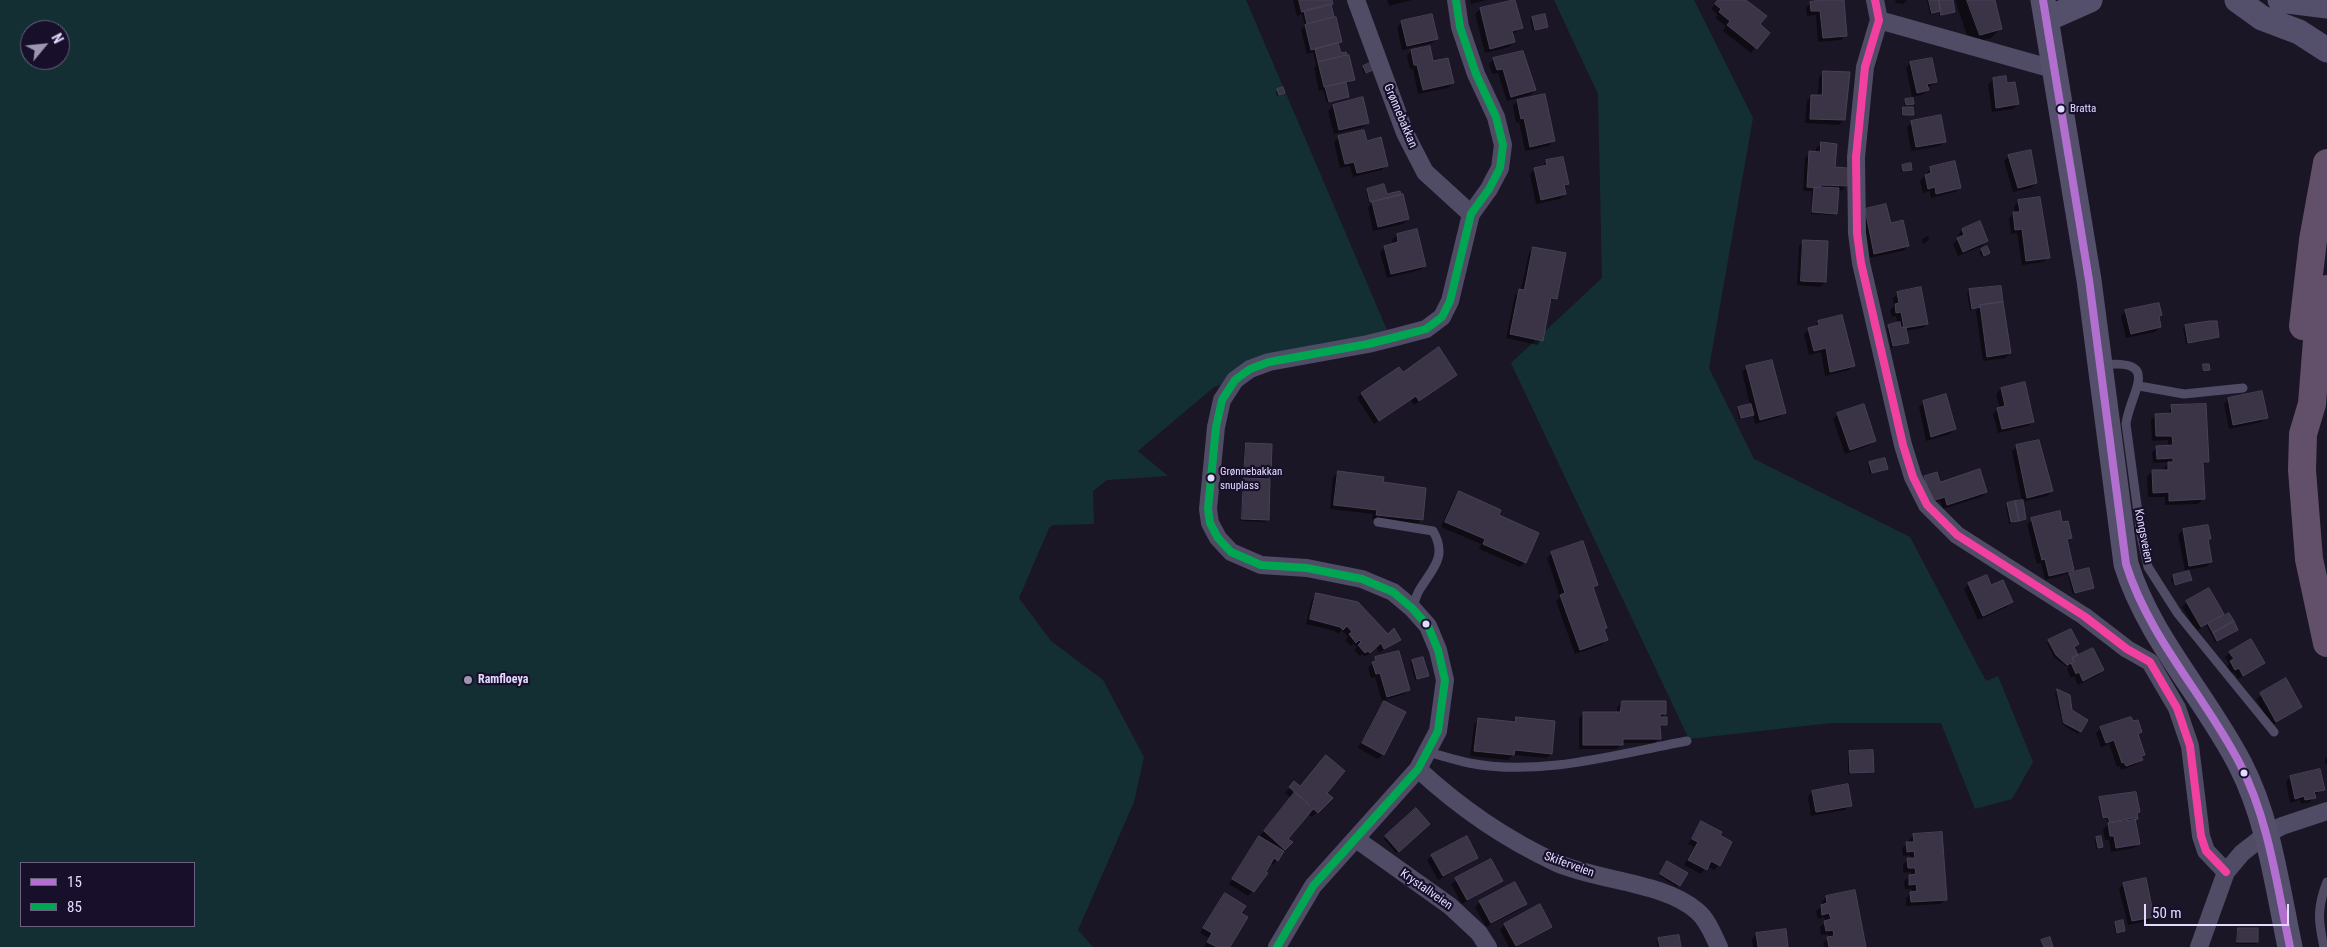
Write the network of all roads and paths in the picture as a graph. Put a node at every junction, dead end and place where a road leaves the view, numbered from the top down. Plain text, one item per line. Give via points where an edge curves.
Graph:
1 (1356, 0) edge
2 (1456, 0) edge
3 (1875, 0) edge
4 (2090, 0) edge
5 (2237, 0) edge
6 (2280, 0) edge
7 (2327, 6) edge
8 (2045, 10) edge
9 (1879, 20) junction
10 (2327, 50) edge
11 (2053, 69) junction
12 (2327, 163) edge
13 (1471, 214) junction
14 (2327, 289) edge
15 (2099, 366) junction
16 (2139, 386) junction
17 (2243, 388) dead end
18 (2304, 434) junction
19 (1378, 522) dead end
20 (1412, 608) junction
21 (2327, 642) edge
22 (2274, 732) dead end
23 (1687, 741) dead end
24 (1428, 752) junction
25 (1418, 769) junction
26 (2327, 811) edge
27 (2266, 834) junction
28 (1356, 839) junction
29 (2226, 872) junction
30 (2327, 882) edge
31 (1277, 947) edge
32 (1488, 947) edge
33 (1719, 947) edge
34 (2199, 947) edge
35 (2290, 947) edge
36 (2324, 947) edge

1 - 13 street, Grønnebakkan via 1405,133 1425,172
2 - 13 street via 1460,27 1476,74 1496,117 1503,144 1500,168
3 - 9 street
4 - 8 main road
5 - 10 main road via 2262,18 2299,32
6 - 7 main road
8 - 11 main road, Kongsveien
9 - 11 street
9 - 29 street via 1865,67 1856,157 1857,233 1861,263 1913,477 1927,505 1956,535 2150,662 2177,708 2190,746 2201,836 2206,852
11 - 15 main road, Kongsveien via 2089,280
12 - 18 highway via 2300,344 2297,402
13 - 20 street via 1450,301 1442,318 1426,329 1396,338 1269,362 1250,369 1235,380 1222,400 1216,427 1208,509 1210,523 1218,538 1231,552 1261,565 1307,568 1362,579 1393,592
14 - 18 highway via 2318,327 2312,404
15 - 16 lane via 2118,364 2132,367 2139,377
15 - 27 main road, Kongsveien via 2122,537 2132,583 2141,605 2241,766
16 - 17 lane via 2184,394
16 - 22 lane, Kongsveien via 2128,410 2126,424 2148,566 2178,614
18 - 21 highway via 2303,494 2309,559
19 - 20 lane via 1433,531 1440,547 1436,564
20 - 24 street via 1428,626 1445,680 1438,731
23 - 24 lane via 1554,766 1470,763
24 - 25 street
25 - 28 street
25 - 33 street, Skiferveien via 1448,797 1531,850 1558,863 1667,895 1687,904 1699,912
26 - 27 street
27 - 29 street via 2242,853
27 - 35 main road, Kongsveien
28 - 31 street via 1313,886
28 - 32 street, Krystallveien via 1450,906 1479,933
29 - 34 street
30 - 36 lane via 2320,900 2319,923

